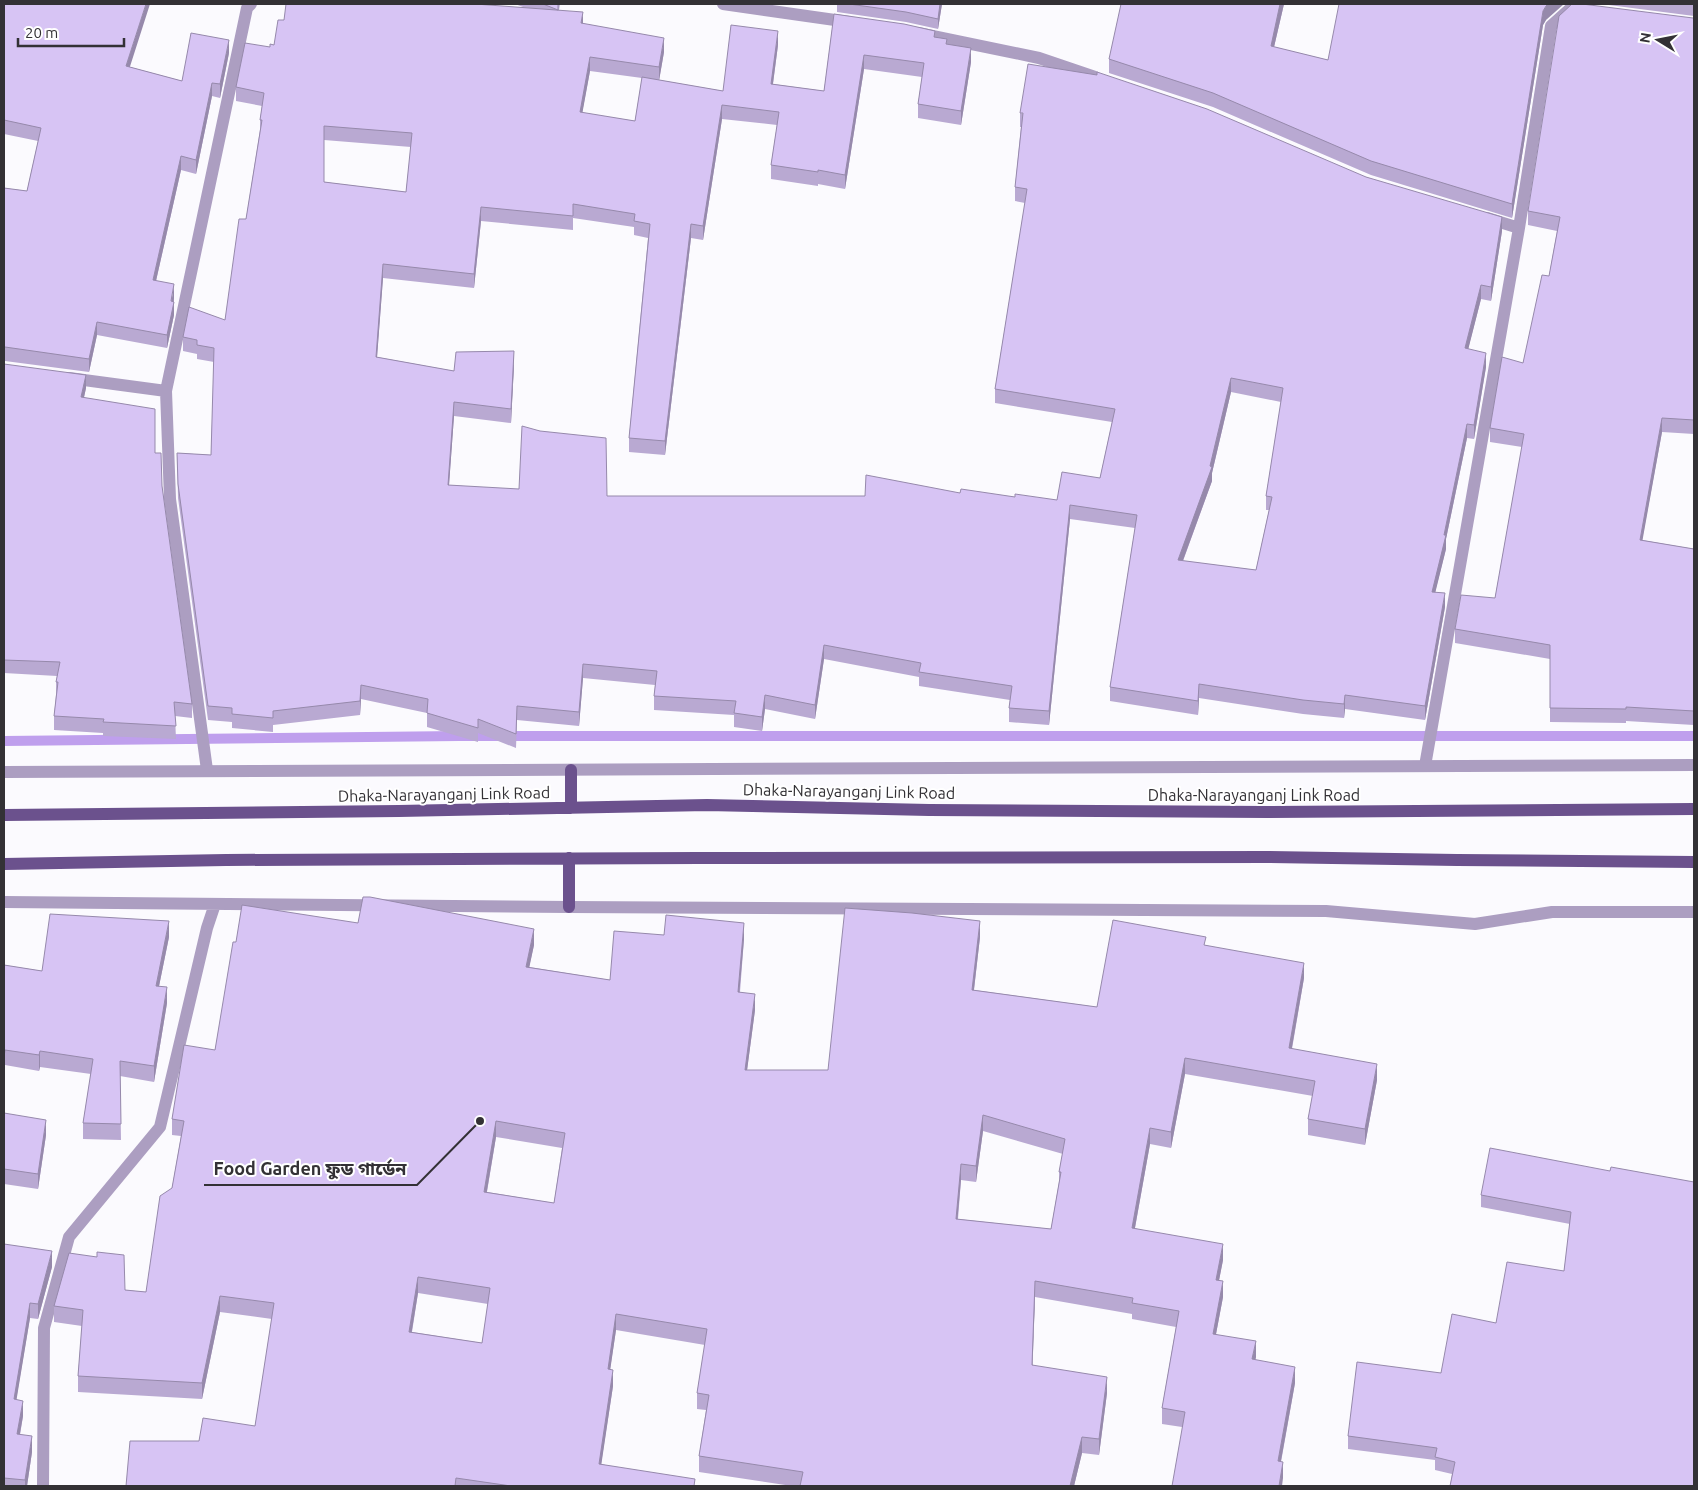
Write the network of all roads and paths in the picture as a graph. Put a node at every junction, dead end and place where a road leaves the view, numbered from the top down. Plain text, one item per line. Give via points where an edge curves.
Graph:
1 (251, 4) edge
2 (723, 4) edge
3 (1580, 9) edge
4 (857, 23) edge
5 (905, 30) edge
6 (1111, 82) edge
7 (1472, 214) edge
8 (1519, 228) junction
9 (61, 377) edge
10 (166, 391) junction
11 (1694, 765) edge
12 (1425, 766) junction
13 (207, 770) junction
14 (572, 770) junction
15 (4, 772) edge
16 (572, 808) junction
17 (1694, 809) edge
18 (4, 815) edge
19 (569, 858) junction
20 (1694, 862) edge
21 (4, 864) edge
22 (4, 902) edge
23 (215, 904) junction
24 (569, 907) junction
25 (1694, 912) edge
26 (43, 1486) edge

1 - 10 street via 247,8
2 - 4 street
3 - 8 street via 1571,8 1550,26
5 - 6 street via 1039,58
7 - 8 street
8 - 12 street
9 - 10 street
10 - 13 street via 170,499
11 - 12 street
12 - 14 street
13 - 14 street
13 - 15 street
14 - 16 main road
16 - 17 main road, Dhaka-Narayanganj Link Road via 707,805 1267,812
16 - 18 main road, Dhaka-Narayanganj Link Road
19 - 20 main road via 1264,857
19 - 21 main road
19 - 24 main road
22 - 23 street
23 - 24 street
23 - 26 street via 160,1127 69,1237 44,1328
24 - 25 street via 1326,911 1475,924 1552,912

